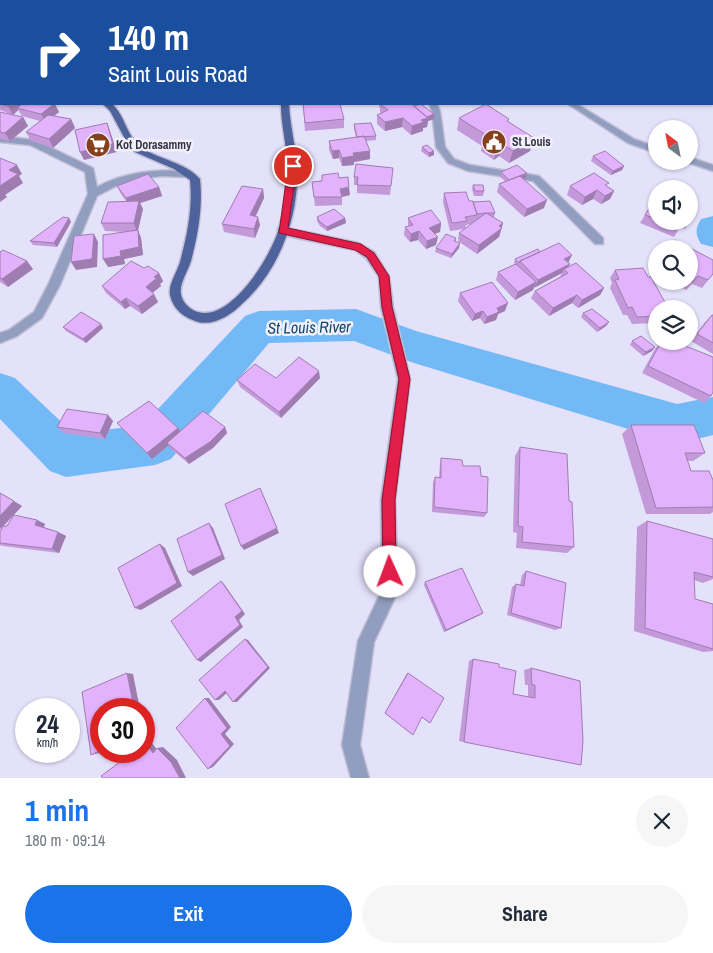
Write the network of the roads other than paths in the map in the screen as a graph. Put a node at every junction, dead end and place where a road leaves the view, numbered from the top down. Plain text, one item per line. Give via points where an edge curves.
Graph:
1 (108, 105) edge
2 (285, 105) edge
3 (433, 105) edge
4 (574, 105) edge
5 (0, 139) edge
6 (648, 147) edge
7 (698, 164) edge
8 (713, 168) edge
9 (186, 174) junction
10 (93, 194) junction
11 (282, 230) junction
12 (599, 241) dead end
13 (0, 338) edge
14 (360, 778) edge

1 - 9 main road via 138,150
2 - 11 main road via 293,166
3 - 12 street via 441,147 451,161 468,168 536,178
4 - 6 street via 631,141
5 - 10 street via 32,142 90,170
7 - 8 street
9 - 10 street via 140,175
9 - 11 main road via 195,180 198,197 182,273 175,290 180,305 189,314 200,319 217,317 233,307 278,246
10 - 13 street via 38,314 13,333
11 - 14 street via 358,247 370,255 384,276 387,307 404,379 388,500 390,591 366,641 352,744

